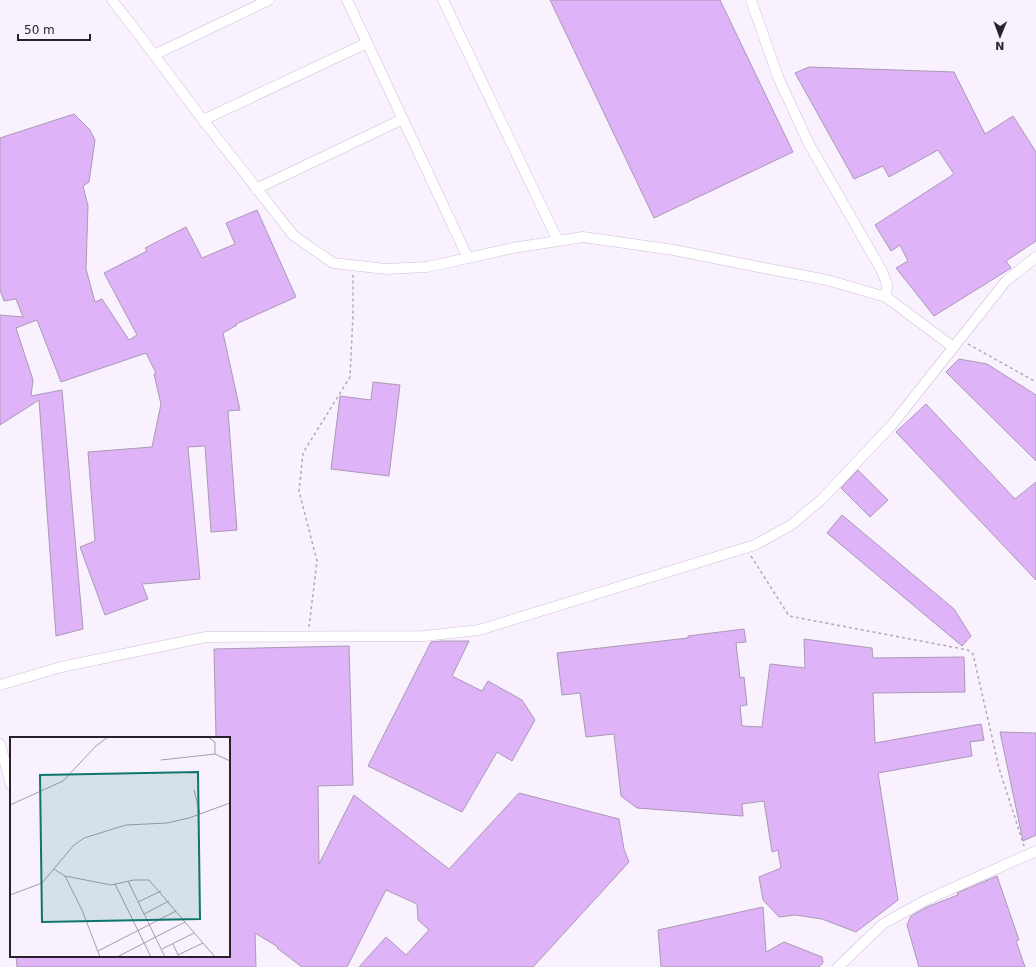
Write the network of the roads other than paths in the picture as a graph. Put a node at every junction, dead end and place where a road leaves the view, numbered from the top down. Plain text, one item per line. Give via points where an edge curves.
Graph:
1 (112, 0) edge
2 (269, 0) edge
3 (347, 0) edge
4 (443, 0) edge
5 (751, 0) edge
6 (367, 43) junction
7 (154, 55) junction
8 (403, 119) junction
9 (203, 120) junction
10 (256, 189) junction
11 (558, 241) junction
12 (1036, 257) edge
13 (468, 258) junction
14 (886, 297) junction
15 (953, 347) junction
16 (0, 685) edge
17 (0, 744) edge
18 (10, 781) edge
19 (1031, 853) edge
20 (838, 967) edge

1 - 7 street
2 - 7 street
3 - 6 street
4 - 11 street
5 - 14 street via 778,77 809,144 882,271 887,284
6 - 8 street
6 - 9 street
7 - 9 street
8 - 10 street
8 - 13 street
9 - 10 street
10 - 13 street via 293,235 333,263 386,269 427,267
11 - 13 street
11 - 14 street via 583,237 674,250 826,280
12 - 15 street via 1006,280
14 - 15 street
15 - 16 street via 891,426 821,500 791,525 745,548 479,630 424,636 206,637 61,667
17 - 18 street
19 - 20 street via 924,901 883,924

